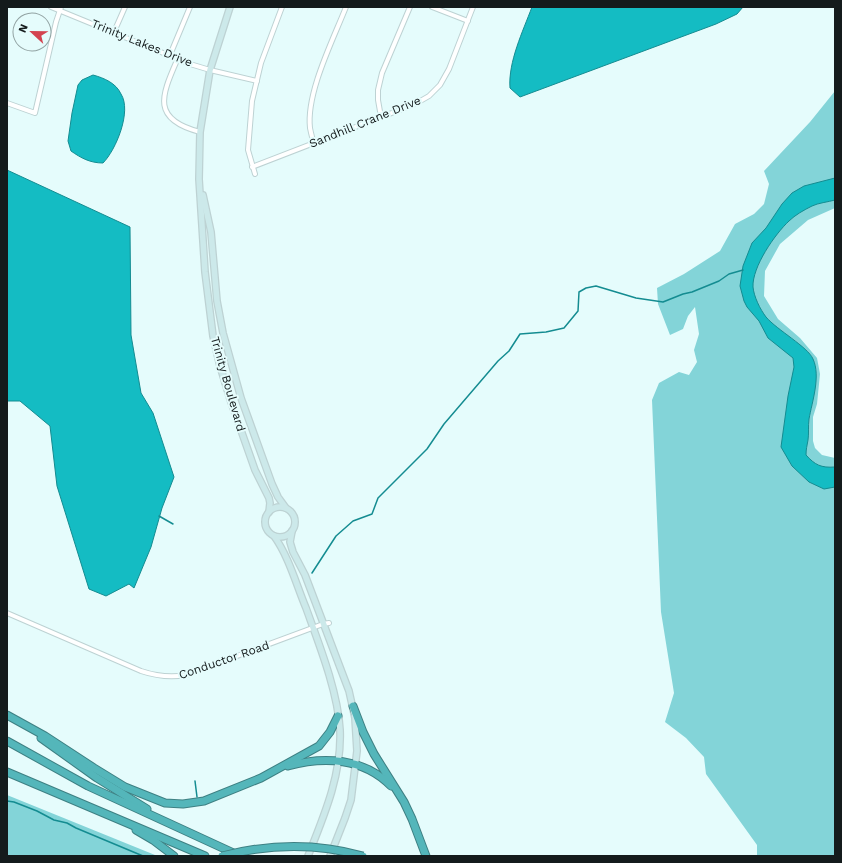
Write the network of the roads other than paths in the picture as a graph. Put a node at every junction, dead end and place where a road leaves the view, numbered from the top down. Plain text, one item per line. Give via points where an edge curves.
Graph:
1 (51, 7) edge
2 (125, 7) edge
3 (190, 7) edge
4 (230, 7) edge
5 (282, 7) edge
6 (346, 7) edge
7 (410, 7) edge
8 (432, 7) edge
9 (474, 7) edge
10 (61, 8) edge
11 (468, 21) junction
12 (114, 32) junction
13 (170, 55) junction
14 (178, 58) junction
15 (210, 70) junction
16 (257, 81) junction
17 (7, 103) edge
18 (381, 117) junction
19 (200, 132) junction
20 (314, 143) junction
21 (252, 167) junction
22 (255, 174) dead end
23 (199, 179) junction
24 (286, 508) junction
25 (269, 512) junction
26 (292, 532) junction
27 (274, 536) junction
28 (7, 613) edge
29 (326, 624) junction
30 (313, 628) junction
31 (353, 706) junction
32 (7, 715) edge
33 (338, 716) junction
34 (26, 726) junction
35 (7, 741) edge
36 (338, 760) junction
37 (356, 764) junction
38 (274, 770) junction
39 (7, 772) edge
40 (404, 802) junction
41 (108, 814) junction
42 (175, 825) junction
43 (174, 856) edge
44 (206, 856) edge
45 (222, 856) edge
46 (240, 856) edge
47 (308, 856) edge
48 (330, 856) edge
49 (363, 856) edge
50 (426, 856) edge

1 - 10 street, Trinity Lakes Drive
2 - 12 street
3 - 13 street
4 - 15 main road, Trinity Boulevard
5 - 16 street
6 - 20 street via 324,61 311,108 310,126
7 - 18 street via 382,73 378,90
8 - 11 street
9 - 11 street, Sandhill Crane Drive
10 - 12 street, Trinity Lakes Drive
10 - 17 street via 35,113
11 - 18 street, Sandhill Crane Drive via 448,69 435,90 419,102
12 - 13 street, Trinity Lakes Drive
13 - 14 street, Trinity Lakes Drive
14 - 15 street, Trinity Lakes Drive
14 - 19 street via 168,81 163,102 165,110 173,121
15 - 16 street, Trinity Lakes Drive
15 - 19 main road, Trinity Boulevard
16 - 21 street via 248,134
18 - 20 street, Sandhill Crane Drive
19 - 23 main road, Trinity Boulevard
20 - 21 street, Sandhill Crane Drive
21 - 22 street
23 - 24 main road, Trinity Boulevard via 211,232 217,301 232,371 272,484
23 - 25 main road, Trinity Boulevard via 205,272 213,336 231,402 255,470 269,498
24 - 25 main road via 277,507
24 - 26 main road, Trinity Boulevard via 294,518
25 - 27 main road, Trinity Boulevard via 265,526
26 - 27 main road via 284,537
26 - 29 main road, Trinity Boulevard via 290,542 293,552
27 - 30 main road, Trinity Boulevard via 285,554
28 - 30 street, Conductor Road via 141,671 164,677 186,675
29 - 30 street, Conductor Road
29 - 31 main road, Trinity Boulevard
30 - 33 main road, Trinity Boulevard via 335,697
31 - 37 main road, Trinity Boulevard
31 - 40 highway via 372,749
32 - 34 highway
33 - 36 main road, Trinity Boulevard
33 - 38 highway via 319,746
34 - 38 highway via 125,787 165,803 204,801 261,778
34 - 42 highway via 91,775
35 - 42 highway via 88,786
36 - 37 highway
36 - 38 highway via 300,763
36 - 47 main road, Trinity Boulevard via 323,820
37 - 40 highway via 386,781
37 - 48 main road, Trinity Boulevard via 346,818
39 - 41 highway
40 - 50 highway
41 - 43 highway via 153,840
41 - 44 highway
42 - 46 highway
45 - 49 highway, bridge via 247,850 298,846 326,848

